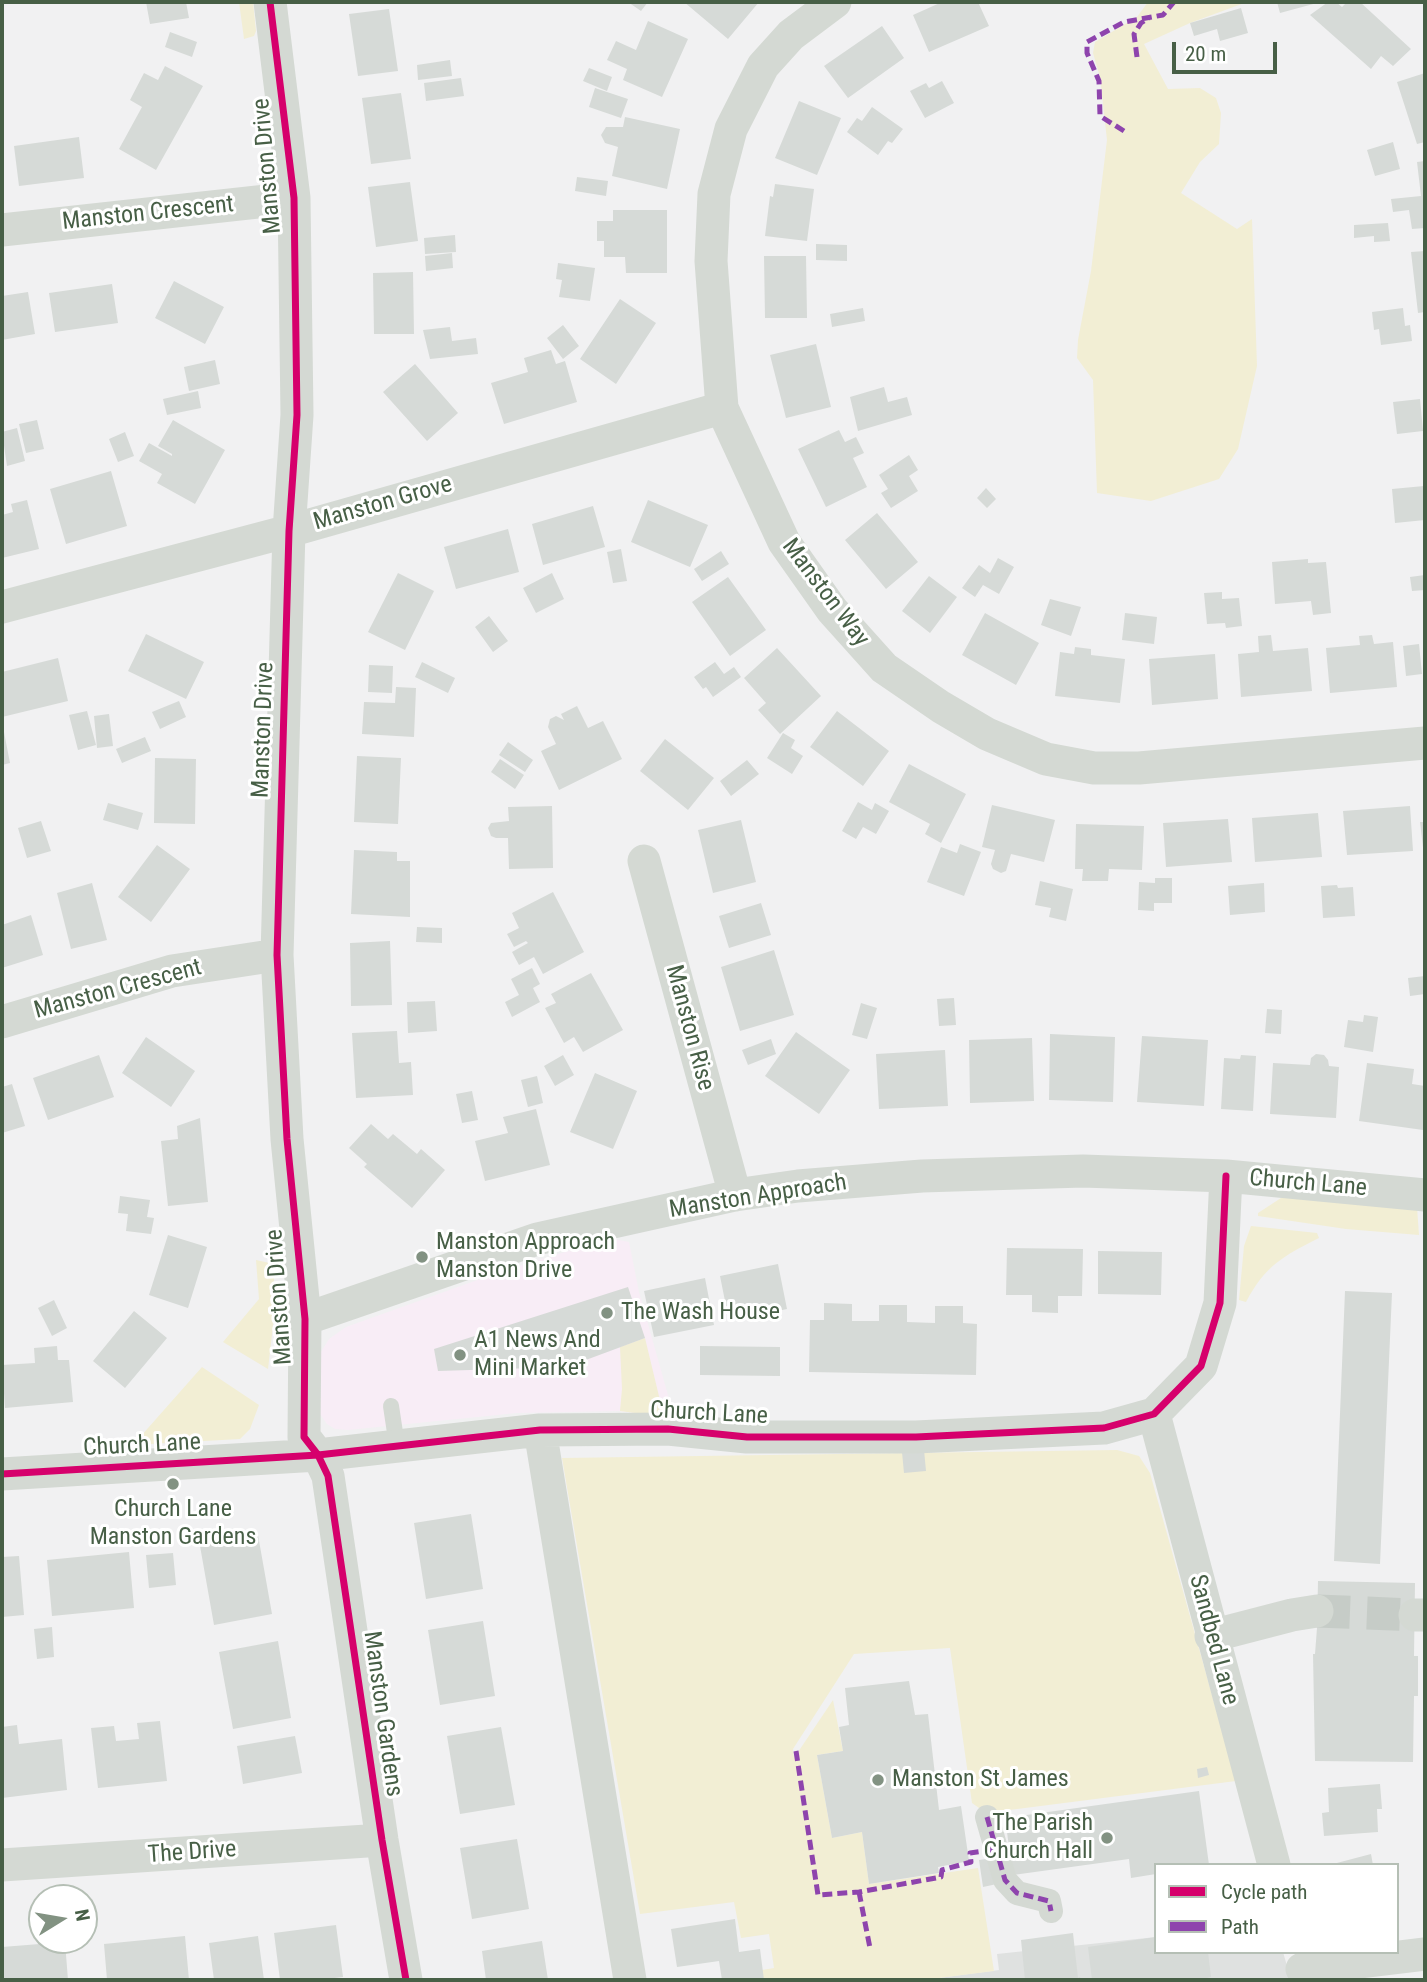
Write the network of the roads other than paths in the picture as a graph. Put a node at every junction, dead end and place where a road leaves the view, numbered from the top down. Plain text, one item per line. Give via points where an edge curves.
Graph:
1 (271, 2) edge
2 (835, 2) edge
3 (294, 198) junction
4 (2, 230) edge
5 (722, 408) junction
6 (289, 531) junction
7 (2, 607) edge
8 (1425, 743) edge
9 (644, 861) dead end
10 (277, 955) junction
11 (2, 1022) edge
12 (1226, 1176) junction
13 (734, 1195) junction
14 (1425, 1195) edge
15 (305, 1319) junction
16 (391, 1406) dead end
17 (1154, 1414) junction
18 (540, 1430) junction
19 (397, 1446) junction
20 (318, 1455) junction
21 (2, 1474) edge
22 (1318, 1611) tunnel mouth
23 (1211, 1636) junction
24 (987, 1817) dead end
25 (382, 1840) junction
26 (1273, 1863) edge
27 (2, 1865) edge
28 (1051, 1911) dead end
29 (1425, 1954) edge
30 (1301, 1967) edge
31 (405, 1980) edge
32 (630, 1980) edge

1 - 3 street, Manston Drive
2 - 5 street, Manston Way via 791,35 763,66 731,129 714,194 711,261
3 - 4 street, Manston Crescent
3 - 6 street, Manston Drive via 297,415
5 - 6 street, Manston Grove
5 - 8 street, Manston Way via 784,542 832,610 884,667 987,734 1046,758 1094,768
6 - 7 street, Manston Grove
6 - 10 street, Manston Drive
9 - 13 street, Manston Rise
10 - 11 street, Manston Crescent via 172,971
10 - 15 street, Manston Drive via 287,1139
12 - 13 street, Manston Approach via 1083,1171 935,1176
12 - 14 street, Church Lane
12 - 17 street, Church Lane via 1220,1303 1201,1366
13 - 15 street, Manston Approach via 537,1239
15 - 20 street, Manston Drive via 304,1437
16 - 19 lane
17 - 18 street, Church Lane via 1104,1428 916,1437
17 - 23 street, Sandbed Lane
18 - 19 street, Church Lane
18 - 32 street
19 - 20 street, Church Lane
20 - 21 street, Church Lane
20 - 25 street, Manston Gardens via 328,1476
22 - 23 street
23 - 26 street, Sandbed Lane
24 - 28 street via 1005,1880 1017,1893 1049,1901
25 - 27 street, The Drive
25 - 31 street, Manston Gardens
29 - 30 street

